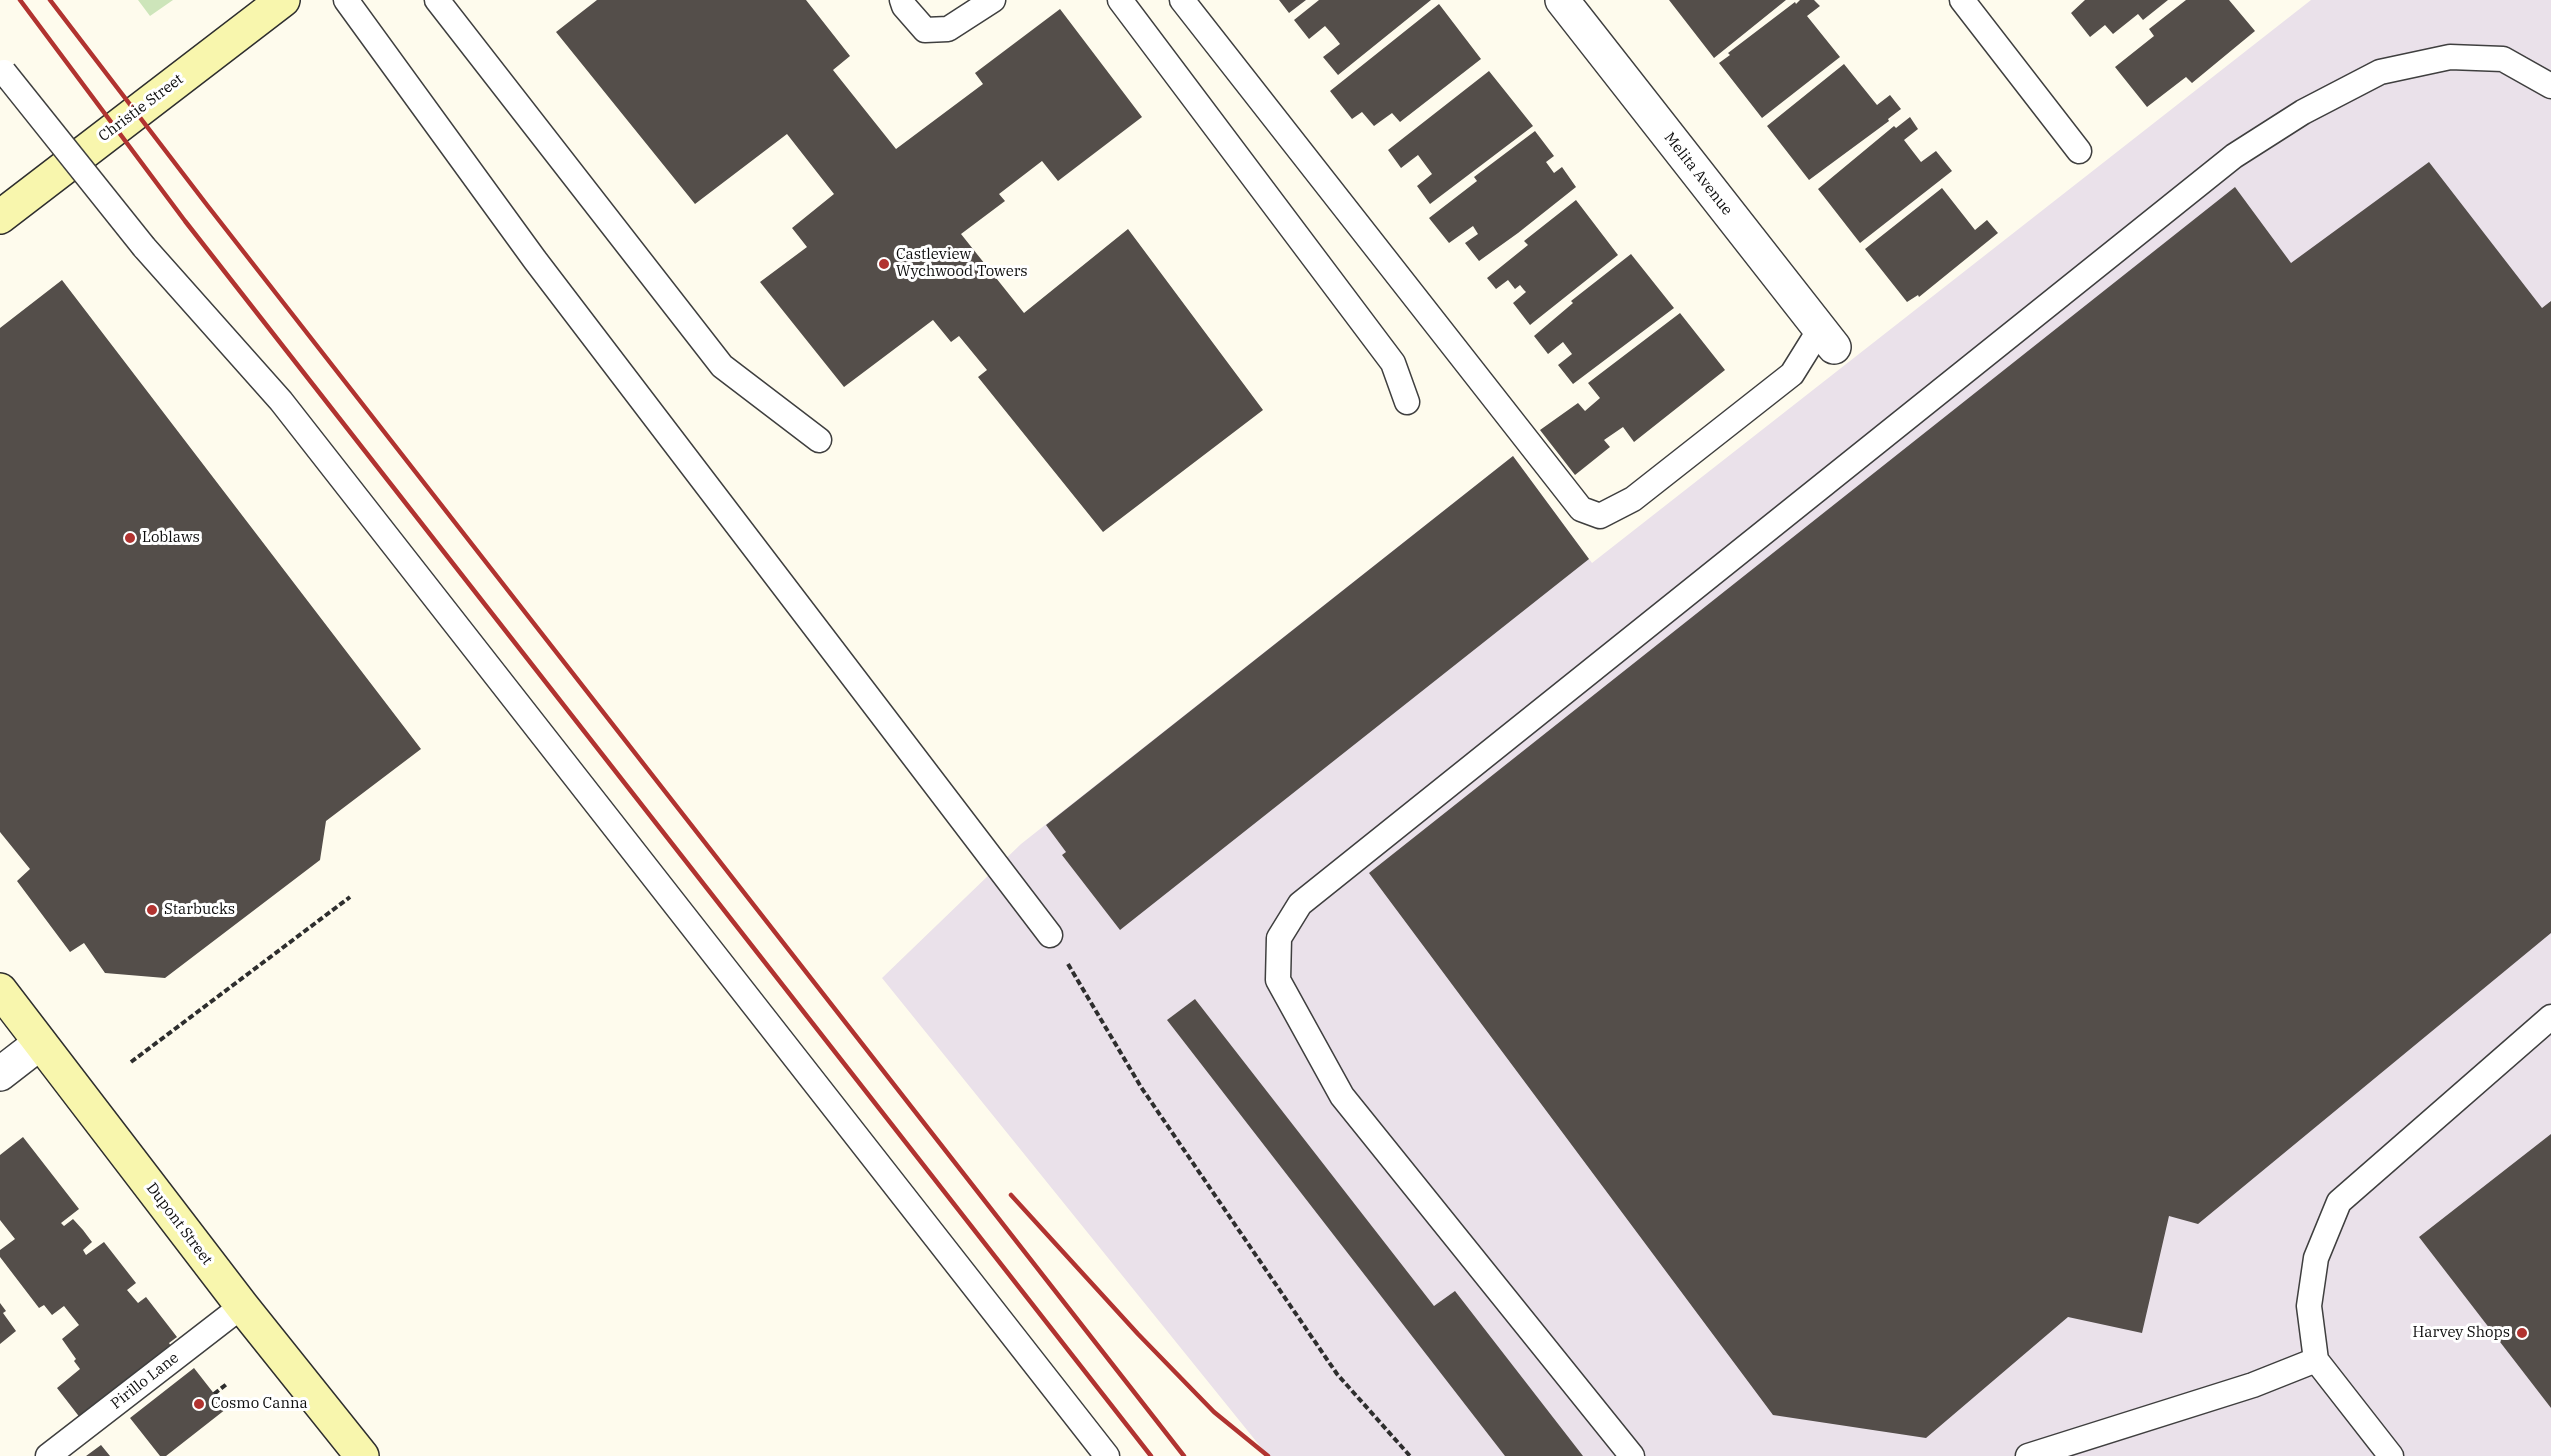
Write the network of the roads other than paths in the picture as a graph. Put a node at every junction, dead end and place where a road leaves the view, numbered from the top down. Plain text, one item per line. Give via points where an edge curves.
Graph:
1 (283, 0) edge
2 (346, 0) edge
3 (437, 0) edge
4 (902, 0) edge
5 (993, 0) edge
6 (1120, 0) edge
7 (1182, 0) edge
8 (1562, 0) edge
9 (1962, 0) edge
10 (2, 69) edge
11 (2551, 86) edge
12 (2079, 152) dead end
13 (0, 217) edge
14 (1827, 338) joint
15 (1407, 402) dead end
16 (819, 440) dead end
17 (1050, 935) road end
18 (0, 990) edge
19 (2551, 1017) edge
20 (40, 1043) junction
21 (0, 1074) edge
22 (242, 1306) junction
23 (2316, 1360) junction
24 (48, 1456) edge
25 (362, 1456) edge
26 (1107, 1456) edge
27 (1632, 1456) edge
28 (2028, 1456) edge
29 (2391, 1456) edge

1 - 13 main road, Christie Street
2 - 17 lane via 542,270
3 - 16 lane via 722,366
4 - 5 lane via 925,30 948,29
6 - 15 lane via 1393,363
7 - 14 lane via 1581,508 1600,516 1633,498 1792,374
8 - 14 street, Melita Avenue
9 - 12 lane
10 - 26 lane, bridge via 144,247 281,402
11 - 27 lane via 2503,59 2450,57 2380,72 2303,112 2234,156 1300,903 1279,939 1278,980 1342,1096
18 - 20 main road, Dupont Street
19 - 23 lane via 2339,1202 2316,1258 2309,1306
20 - 21 street
20 - 22 main road, Dupont Street
22 - 24 lane, Pirillo Lane
22 - 25 main road, Dupont Street
23 - 28 lane via 2253,1385
23 - 29 lane

